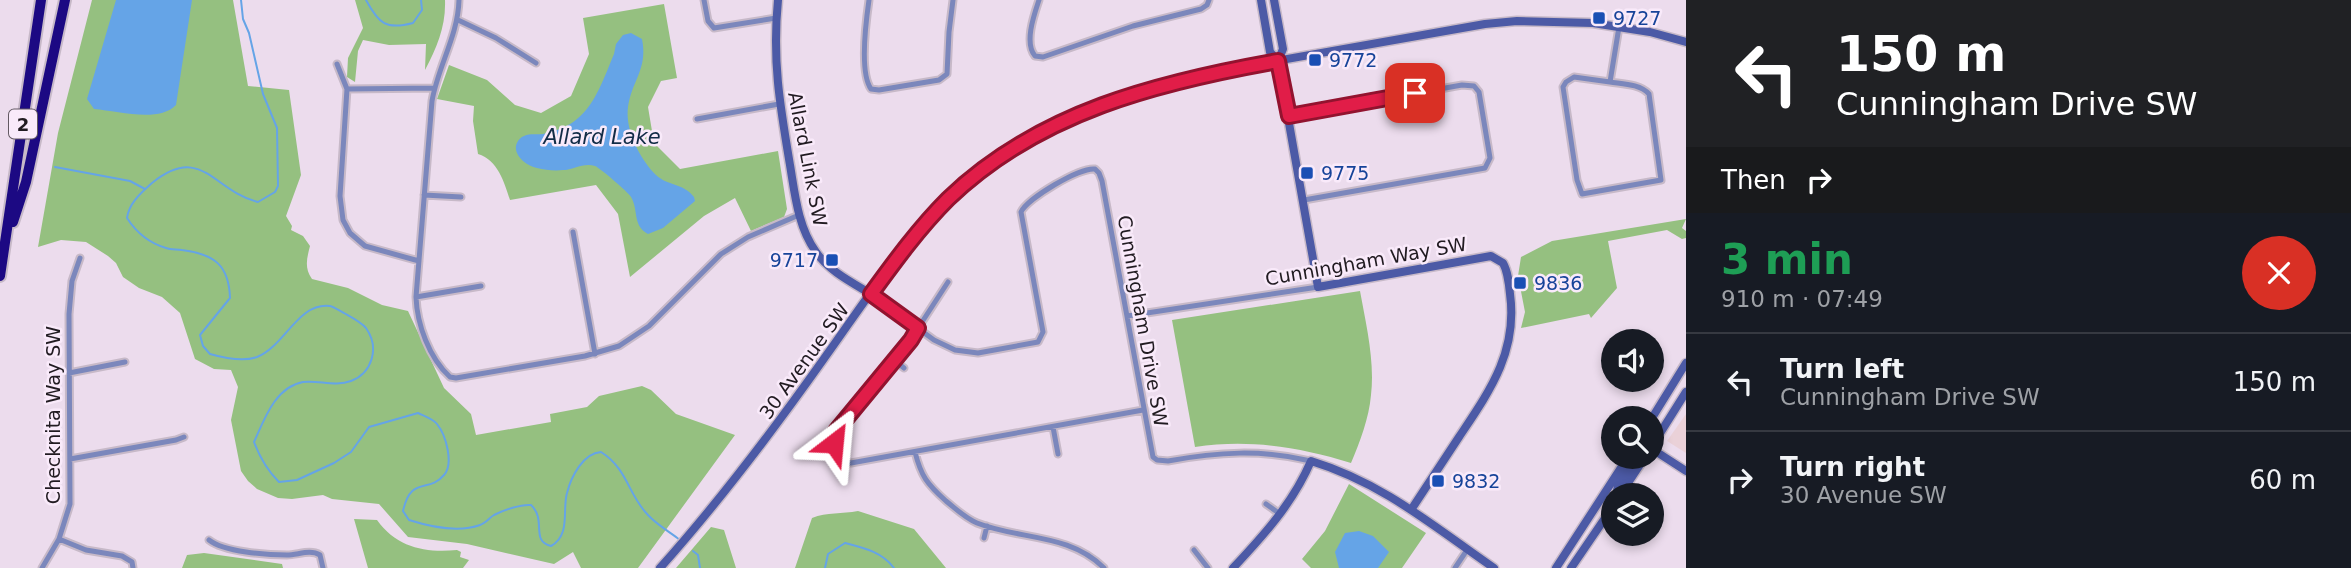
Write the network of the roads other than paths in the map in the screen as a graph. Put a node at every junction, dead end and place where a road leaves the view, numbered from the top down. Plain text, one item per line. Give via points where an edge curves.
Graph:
1 (41, 0) edge
2 (65, 0) edge
3 (459, 0) edge
4 (704, 0) edge
5 (778, 0) edge
6 (869, 0) edge
7 (953, 0) edge
8 (1039, 0) edge
9 (1209, 0) edge
10 (1261, 0) edge
11 (1274, 0) edge
12 (776, 18) junction
13 (458, 20) junction
14 (1619, 27) junction
15 (1686, 37) edge
16 (1686, 42) edge
17 (1278, 61) junction
18 (536, 63) dead end
19 (337, 64) dead end
20 (1610, 82) junction
21 (434, 88) junction
22 (347, 89) junction
23 (779, 104) junction
24 (1289, 116) junction
25 (696, 119) dead end
26 (424, 195) junction
27 (461, 198) dead end
28 (1304, 200) junction
29 (799, 215) junction
30 (573, 232) dead end
31 (4, 247) junction
32 (80, 258) dead end
33 (419, 261) junction
34 (0, 276) edge
35 (948, 282) dead end
36 (481, 286) dead end
37 (1318, 287) junction
38 (871, 294) junction
39 (416, 297) junction
40 (1127, 316) junction
41 (918, 328) junction
42 (596, 354) junction
43 (894, 360) junction
44 (125, 362) dead end
45 (1686, 363) edge
46 (904, 368) dead end
47 (69, 373) junction
48 (1686, 392) edge
49 (1659, 406) edge
50 (1143, 410) junction
51 (1053, 427) junction
52 (1664, 428) edge
53 (184, 437) dead end
54 (915, 452) junction
55 (1058, 454) dead end
56 (1664, 456) edge
57 (70, 459) junction
58 (1311, 461) junction
59 (1620, 469) edge
60 (1686, 471) edge
61 (1266, 504) dead end
62 (1411, 510) junction
63 (1280, 514) junction
64 (1002, 520) dead end
65 (1601, 523) edge
66 (987, 526) junction
67 (1000, 529) junction
68 (984, 538) dead end
69 (60, 539) junction
70 (209, 540) dead end
71 (1194, 550) dead end
72 (1467, 550) junction
73 (662, 566) edge
74 (42, 568) edge
75 (133, 568) edge
76 (323, 568) edge
77 (1104, 568) edge
78 (1208, 568) edge
79 (1233, 568) edge
80 (1455, 568) edge
81 (1494, 568) edge
82 (1556, 568) edge
83 (1572, 568) edge

1 - 31 highway, 2
2 - 31 highway via 26,182
3 - 13 street
4 - 12 street via 714,28
5 - 12 main road, Allard Link SW
6 - 7 street via 867,81 871,89 879,90 945,77
8 - 9 street via 1031,41 1031,51 1039,57 1201,9
10 - 17 main road via 1270,51
11 - 17 main road via 1283,49
12 - 23 main road, Allard Link SW
13 - 18 street
13 - 21 street
14 - 15 main road, 30 Avenue SW
14 - 16 main road, 30 Avenue SW
14 - 17 main road, 30 Avenue SW via 1567,21 1509,22
14 - 20 street
17 - 24 main road
17 - 38 main road, 30 Avenue SW via 1127,96 1038,133 947,200
19 - 22 street
20 - 20 street via 1639,87 1649,94 1661,180 1582,194 1563,87 1574,77
21 - 22 street
21 - 26 street
22 - 33 street via 340,196 343,220 365,246
23 - 25 street
23 - 29 main road, Allard Link SW
24 - 28 main road
24 - 28 street via 1462,85 1474,86 1479,95 1490,158 1485,168
26 - 27 street
26 - 33 street
28 - 37 main road
29 - 38 main road, Allard Link SW via 822,261
29 - 42 street via 729,249 639,334
30 - 42 street
31 - 34 highway, 2
32 - 47 street, Checknita Way SW via 71,293
33 - 39 street
35 - 41 street
36 - 39 street
37 - 40 street, Cunningham Way SW
37 - 62 main road, Cunningham Way SW via 1484,257 1496,258 1505,266 1511,314 1503,362 1488,394
38 - 41 street, Cunningham Drive SW
38 - 73 main road, 30 Avenue SW via 758,450
39 - 42 street via 426,340 452,378
40 - 41 street, Cunningham Drive SW via 1101,177 1088,168 1037,196 1021,212 1043,332 1040,341 971,353 943,345
40 - 50 street, Cunningham Drive SW
41 - 43 street
43 - 46 street
43 - 54 street via 835,433 836,456 846,463
44 - 47 street
45 - 49 main road
47 - 57 street, Checknita Way SW
48 - 52 main road
50 - 51 street
50 - 58 street, Cunningham Drive SW via 1151,453 1157,460 1238,452
51 - 54 street
51 - 55 street
53 - 57 street
54 - 66 street via 931,488 965,517
56 - 60 main road
57 - 69 street, Checknita Way SW via 70,504
58 - 62 main road, Cunningham Drive SW via 1364,481
58 - 63 main road
59 - 82 main road
61 - 63 street
62 - 72 main road, Cunningham Drive SW
63 - 79 main road
64 - 67 street
65 - 83 main road
66 - 67 street
66 - 68 street
67 - 77 street via 1065,544
69 - 74 street, Checknita Way SW
69 - 75 street via 86,550 122,556
70 - 76 street via 222,547 264,553 314,552 320,555
71 - 78 street
72 - 80 street
72 - 81 main road, Cunningham Drive SW

